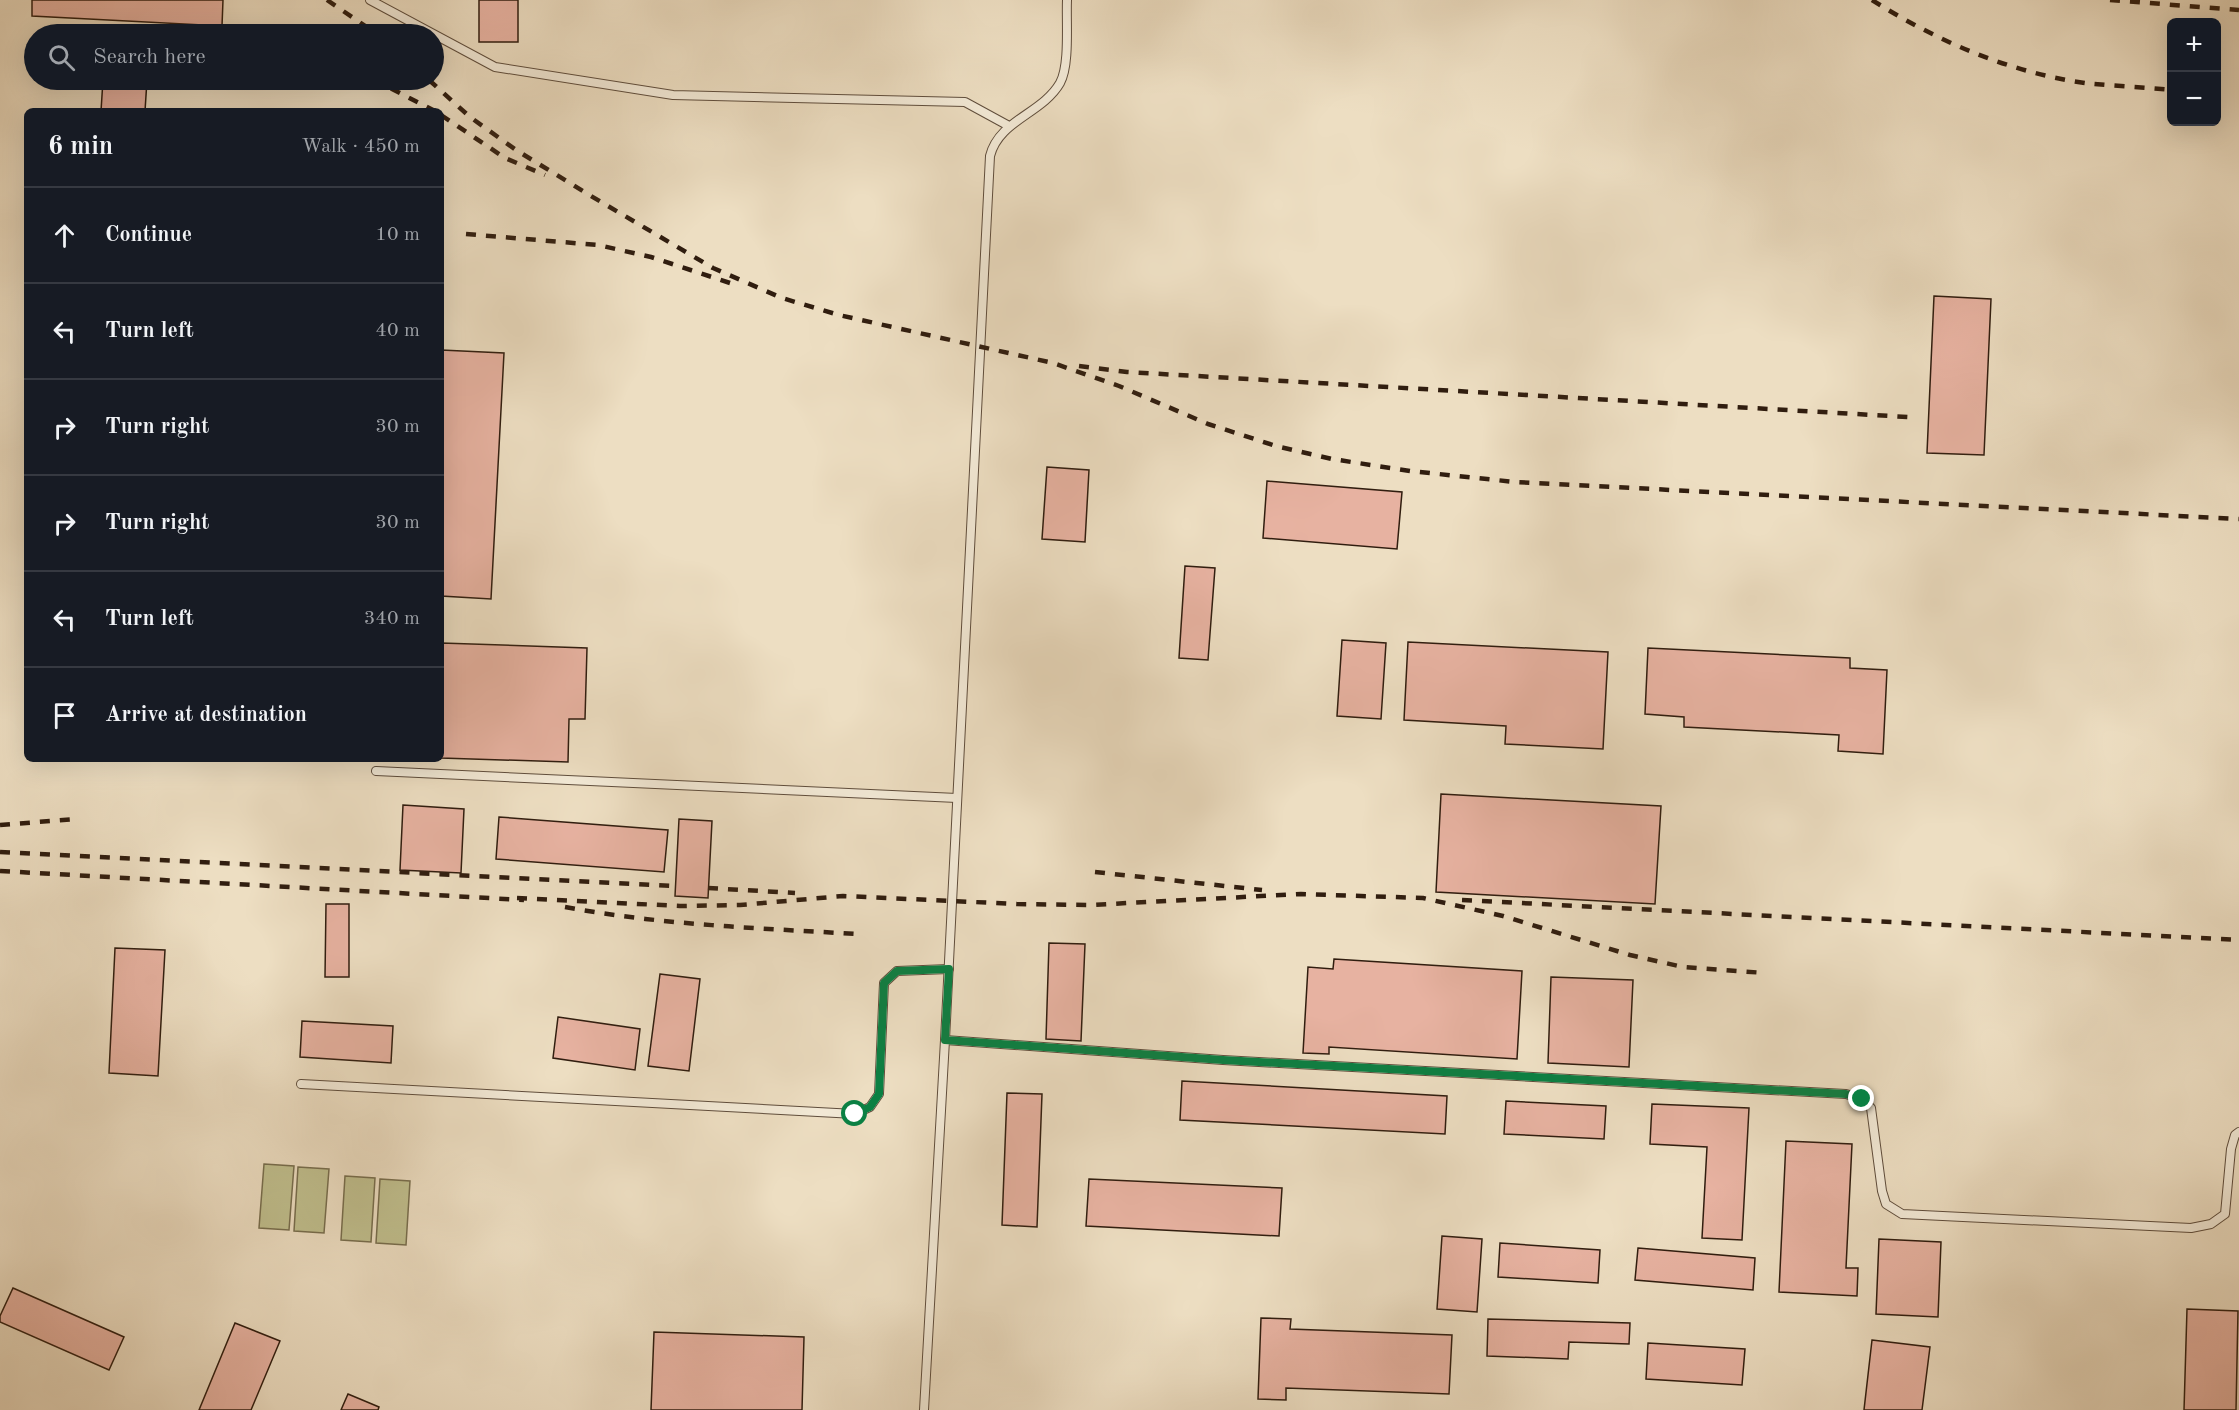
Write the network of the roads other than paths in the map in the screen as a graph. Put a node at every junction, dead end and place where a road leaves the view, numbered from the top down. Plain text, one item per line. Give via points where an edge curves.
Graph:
1 (370, 0) edge
2 (1067, 0) edge
3 (415, 24) edge
4 (444, 40) edge
5 (1009, 126) junction
6 (376, 771) dead end
7 (957, 798) junction
8 (949, 969) junction
9 (945, 1040) junction
10 (301, 1084) dead end
11 (2239, 1132) edge
12 (924, 1410) edge

1 - 3 lane
2 - 5 lane via 1061,81 1051,96
4 - 5 lane via 495,67 673,95 965,102
5 - 7 lane via 992,147 990,156
6 - 7 lane
7 - 8 lane
8 - 9 lane
8 - 10 lane via 897,971 884,983 879,1094 870,1107 855,1114
9 - 11 lane via 1846,1094 1862,1099 1871,1108 1882,1191 1886,1204 1902,1214 2191,1228 2211,1224 2224,1214 2231,1149
9 - 12 lane

